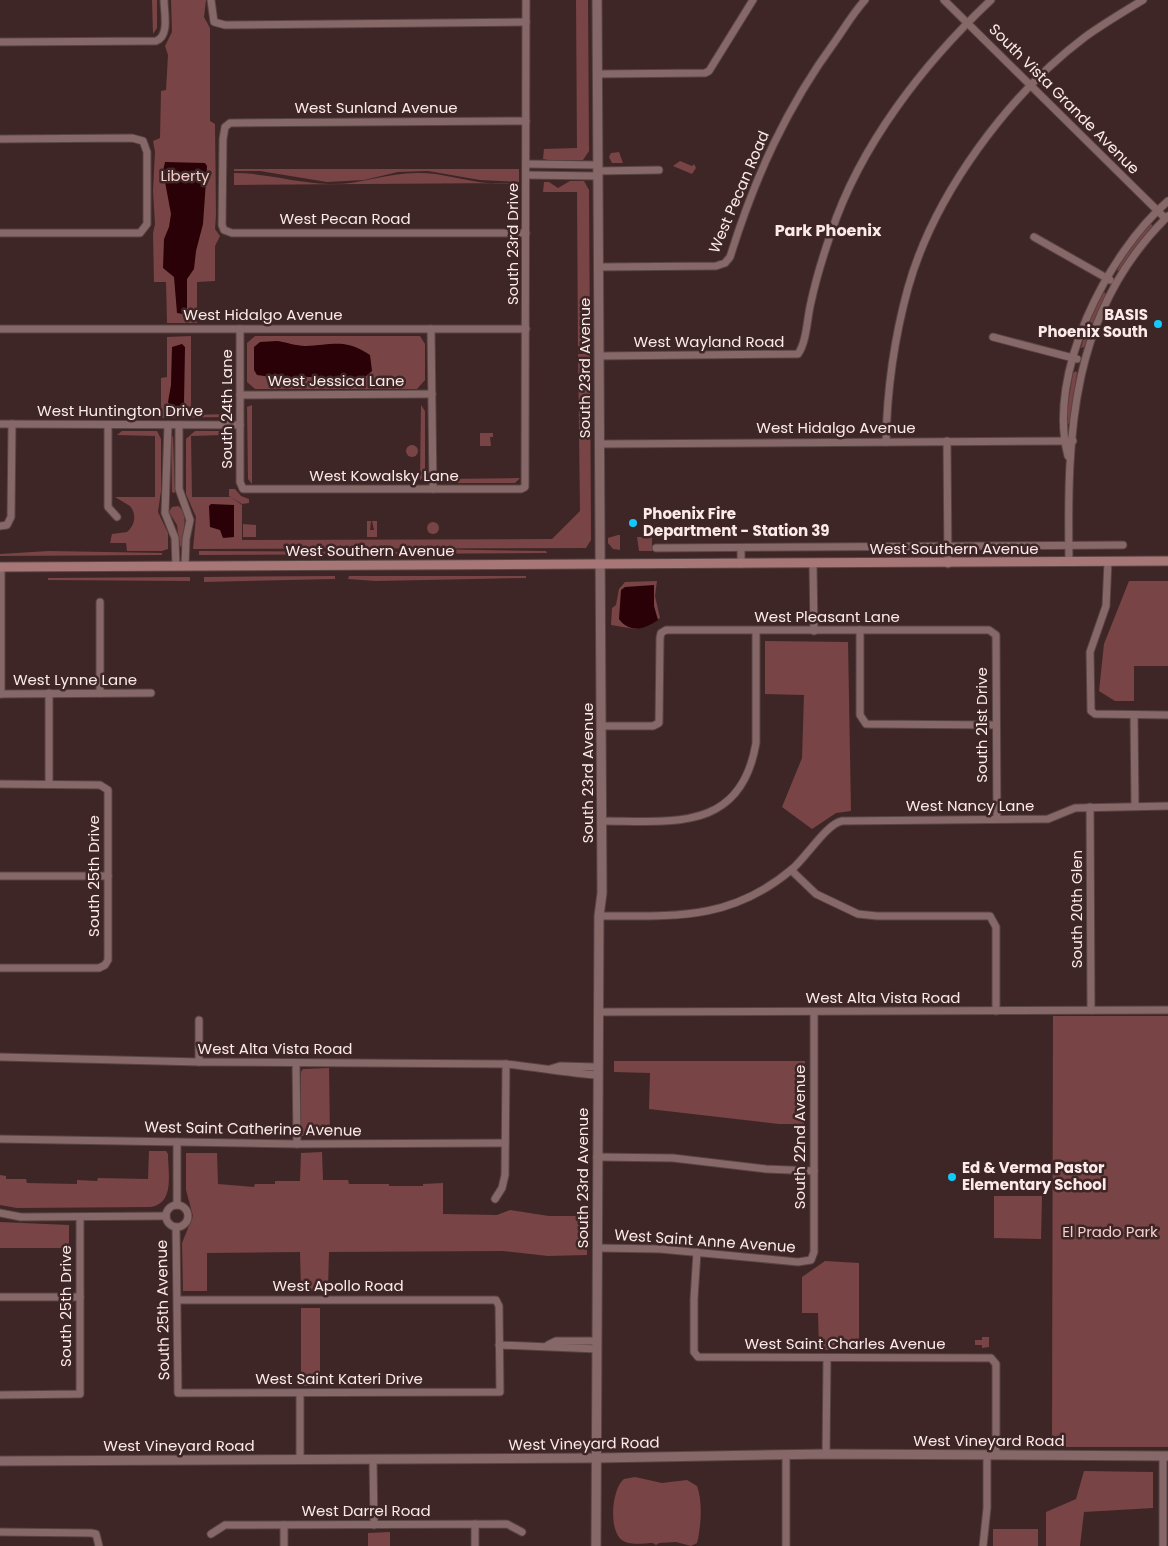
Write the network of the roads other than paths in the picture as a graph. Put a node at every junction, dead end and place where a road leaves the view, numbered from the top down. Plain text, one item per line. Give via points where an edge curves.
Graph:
1 (164, 0) edge
2 (211, 0) edge
3 (526, 0) edge
4 (597, 0) edge
5 (753, 0) edge
6 (865, 0) edge
7 (944, 0) edge
8 (990, 0) edge
9 (1142, 0) edge
10 (526, 22) junction
11 (966, 23) junction
12 (0, 42) edge
13 (597, 74) junction
14 (1031, 86) junction
15 (526, 122) junction
16 (0, 139) edge
17 (526, 164) junction
18 (659, 170) dead end
19 (597, 171) junction
20 (526, 175) junction
21 (1168, 201) edge
22 (1158, 211) junction
23 (1167, 217) edge
24 (224, 230) joint
25 (526, 233) junction
26 (0, 234) edge
27 (1034, 237) dead end
28 (598, 267) junction
29 (1107, 278) junction
30 (1116, 283) junction
31 (0, 329) edge
32 (240, 329) junction
33 (431, 329) junction
34 (526, 329) junction
35 (993, 338) dead end
36 (599, 356) junction
37 (1074, 358) junction
38 (1084, 360) junction
39 (432, 394) junction
40 (240, 395) junction
41 (0, 424) edge
42 (12, 424) junction
43 (108, 425) junction
44 (168, 425) junction
45 (179, 425) junction
46 (240, 425) junction
47 (947, 441) junction
48 (1064, 441) junction
49 (1073, 441) junction
50 (886, 442) junction
51 (599, 444) junction
52 (1069, 459) junction
53 (525, 487) joint
54 (242, 488) joint
55 (433, 489) junction
56 (117, 517) dead end
57 (4, 525) edge
58 (1123, 545) dead end
59 (948, 546) junction
60 (1069, 546) junction
61 (656, 548) dead end
62 (741, 548) junction
63 (1168, 561) edge
64 (1070, 562) junction
65 (1108, 562) junction
66 (600, 564) junction
67 (741, 564) junction
68 (813, 564) junction
69 (948, 564) junction
70 (181, 566) junction
71 (0, 567) edge
72 (100, 602) dead end
73 (860, 630) junction
74 (756, 631) junction
75 (814, 631) junction
76 (993, 631) joint
77 (100, 693) junction
78 (150, 693) dead end
79 (0, 694) edge
80 (49, 694) junction
81 (1134, 715) junction
82 (1168, 715) edge
83 (996, 725) junction
84 (602, 726) junction
85 (0, 784) edge
86 (49, 784) junction
87 (1135, 806) junction
88 (1168, 806) edge
89 (1090, 807) junction
90 (996, 820) junction
91 (602, 821) junction
92 (791, 870) junction
93 (0, 876) edge
94 (108, 876) junction
95 (600, 916) junction
96 (0, 968) edge
97 (1091, 1010) junction
98 (1168, 1010) edge
99 (996, 1011) junction
100 (599, 1012) junction
101 (814, 1012) junction
102 (199, 1020) dead end
103 (0, 1058) edge
104 (199, 1062) junction
105 (296, 1063) junction
106 (506, 1064) junction
107 (597, 1071) junction
108 (0, 1139) edge
109 (177, 1142) junction
110 (505, 1143) junction
111 (296, 1144) junction
112 (597, 1157) junction
113 (814, 1171) junction
114 (495, 1199) dead end
115 (177, 1205) junction
116 (0, 1213) edge
117 (166, 1216) junction
118 (80, 1217) junction
119 (176, 1227) junction
120 (597, 1248) junction
121 (697, 1252) junction
122 (811, 1260) joint
123 (80, 1297) junction
124 (0, 1298) edge
125 (178, 1300) junction
126 (499, 1345) junction
127 (597, 1345) junction
128 (827, 1358) junction
129 (178, 1393) joint
130 (300, 1393) junction
131 (0, 1395) edge
132 (826, 1454) junction
133 (992, 1454) junction
134 (786, 1455) junction
135 (1166, 1456) edge
136 (597, 1458) junction
137 (373, 1459) junction
138 (300, 1460) junction
139 (0, 1461) edge
140 (374, 1524) junction
141 (475, 1524) junction
142 (284, 1525) junction
143 (0, 1532) edge
144 (522, 1532) dead end
145 (211, 1534) dead end
146 (99, 1546) edge
147 (284, 1546) edge
148 (475, 1546) edge
149 (596, 1546) edge
150 (786, 1546) edge
151 (983, 1546) edge
152 (1163, 1546) edge

1 - 12 street via 164,31 160,40 153,42
2 - 10 street via 214,22 225,25
3 - 10 street, South 23rd Drive
4 - 13 street, South 23rd Avenue
5 - 13 street via 705,73
6 - 28 street, West Pecan Road via 796,98 766,157 725,264
7 - 11 street, South Vista Grande Avenue
8 - 11 street, West Wayland Road
9 - 14 street via 1085,37
10 - 15 street, South 23rd Drive
11 - 14 street, South Vista Grande Avenue
11 - 36 street, West Wayland Road via 916,81 852,184 821,265 798,354
13 - 19 street, South 23rd Avenue
14 - 22 street, South Vista Grande Avenue
14 - 50 street via 1007,111 957,178 922,252 909,286 892,360
15 - 17 street, South 23rd Drive
15 - 24 street, West Sunland Avenue via 226,124 223,139
16 - 26 street via 132,138 143,141 147,152 147,224 140,233
17 - 19 street
17 - 20 street, South 23rd Drive
18 - 19 street
19 - 20 street
19 - 28 street, South 23rd Avenue
20 - 25 street, South 23rd Drive
21 - 22 street
22 - 23 street, South Vista Grande Avenue
22 - 29 street via 1125,248
23 - 30 street via 1131,258
24 - 25 street, West Pecan Road via 232,233
25 - 34 street, South 23rd Drive
27 - 29 street
28 - 36 street, South 23rd Avenue
29 - 30 street
29 - 37 street via 1087,317
30 - 38 street via 1101,311
31 - 32 street, West Hidalgo Avenue
32 - 33 street, West Hidalgo Avenue
32 - 40 street, South 24th Lane
33 - 34 street, West Hidalgo Avenue
33 - 39 street
34 - 53 street, South 23rd Drive
35 - 37 street
36 - 51 street, South 23rd Avenue
37 - 38 street
37 - 48 street via 1066,398
38 - 49 street
39 - 40 street, West Jessica Lane
39 - 55 street
40 - 46 street, South 24th Lane
41 - 42 street, West Huntington Drive
42 - 43 street, West Huntington Drive
42 - 57 street via 11,517
43 - 44 street, West Huntington Drive
43 - 56 street via 108,507
44 - 45 street, West Huntington Drive
44 - 70 street via 165,513
45 - 46 street, West Huntington Drive
45 - 70 street via 179,489 190,520
46 - 54 street, South 24th Lane
47 - 48 street, West Hidalgo Avenue
47 - 50 street, West Hidalgo Avenue
47 - 59 street
48 - 49 street, West Hidalgo Avenue
48 - 52 street
49 - 52 street
50 - 51 street, West Hidalgo Avenue
51 - 66 street, South 23rd Avenue
52 - 60 street
53 - 55 street, West Kowalsky Lane via 520,490
54 - 55 street, West Kowalsky Lane via 251,491
58 - 60 street, West Southern Avenue
59 - 60 street, West Southern Avenue
59 - 62 street, West Southern Avenue
59 - 69 street
60 - 64 street
61 - 62 street, West Southern Avenue
62 - 67 street
63 - 65 main road, West Southern Avenue
64 - 65 main road, West Southern Avenue
64 - 69 main road, West Southern Avenue
65 - 81 street via 1106,606 1090,652 1090,706 1095,714
66 - 67 main road, West Southern Avenue
66 - 70 main road, West Southern Avenue
66 - 84 street, South 23rd Avenue
67 - 68 main road, West Southern Avenue
68 - 69 main road, West Southern Avenue
68 - 75 street
70 - 71 main road, West Southern Avenue
71 - 79 street
72 - 77 street
73 - 75 street, West Pleasant Lane
73 - 76 street, West Pleasant Lane
73 - 83 street via 862,719 868,725
74 - 75 street, West Pleasant Lane
74 - 84 street, West Pleasant Lane via 668,630 661,633 660,720 657,725
74 - 91 street via 756,742 753,758 739,786 718,807 694,819
76 - 83 street, South 21st Drive via 996,635
77 - 78 street, West Lynne Lane
77 - 80 street, West Lynne Lane
79 - 80 street, West Lynne Lane
80 - 86 street
81 - 82 street
81 - 87 street
83 - 90 street, South 21st Drive
84 - 91 street, South 23rd Avenue
85 - 86 street
86 - 94 street, South 25th Drive via 105,786 108,790
87 - 88 street, West Nancy Lane
87 - 89 street, West Nancy Lane
89 - 90 street, West Nancy Lane via 1072,808 1048,819
89 - 97 street, South 20th Glen
90 - 92 street, West Nancy Lane via 839,822 830,826
91 - 95 street, South 23rd Avenue
92 - 95 street, West Nancy Lane via 762,890 725,908 681,916
92 - 99 street via 816,894 858,914 990,916 996,927
93 - 94 street
94 - 96 street, South 25th Drive via 108,960 105,965 99,968
95 - 100 street, South 23rd Avenue
97 - 98 street, West Alta Vista Road
97 - 99 street, West Alta Vista Road
99 - 101 street, West Alta Vista Road
100 - 101 street, West Alta Vista Road
100 - 107 street, South 23rd Avenue
101 - 113 street, South 22nd Avenue
102 - 104 street
103 - 104 street, West Alta Vista Road
104 - 105 street, West Alta Vista Road
105 - 106 street, West Alta Vista Road
105 - 111 street
106 - 107 street, West Alta Vista Road
106 - 110 street
107 - 112 street, South 23rd Avenue
108 - 109 street, West Saint Catherine Avenue
109 - 111 street, West Saint Catherine Avenue
109 - 115 street, South 25th Avenue
110 - 111 street, West Saint Catherine Avenue
110 - 114 street via 504,1180
112 - 113 street via 673,1158
112 - 120 street, South 23rd Avenue
113 - 122 street, South 22nd Avenue via 814,1252
115 - 117 street via 169,1208
115 - 119 street, South 25th Avenue via 185,1208 188,1216 186,1224
116 - 118 street via 21,1217
117 - 118 street
117 - 119 street, South 25th Avenue
118 - 123 street, South 25th Drive
119 - 125 street, South 25th Avenue
120 - 121 street, West Saint Anne Avenue
120 - 127 street, South 23rd Avenue
121 - 122 street, West Saint Anne Avenue via 758,1260 803,1263
121 - 128 street, West Saint Charles Avenue via 694,1299 696,1356 705,1359
123 - 124 street
123 - 131 street, South 25th Drive via 80,1394
125 - 126 street, West Apollo Road via 494,1299 498,1301
125 - 129 street, South 25th Avenue
126 - 127 street via 548,1345 556,1341
126 - 130 street, West Saint Kateri Drive via 500,1392
127 - 136 street, South 23rd Avenue
128 - 132 street
128 - 133 street, West Saint Charles Avenue via 994,1359
129 - 130 street, West Saint Kateri Drive
130 - 138 street
132 - 133 street, West Vineyard Road
132 - 134 street, West Vineyard Road
133 - 135 street, West Vineyard Road
133 - 151 street
134 - 136 street, West Vineyard Road
134 - 150 street
135 - 152 street
136 - 137 street, West Vineyard Road
136 - 149 street, South 23rd Avenue
137 - 138 street, West Vineyard Road
137 - 140 street
138 - 139 street, West Vineyard Road
140 - 141 street, West Darrel Road
140 - 142 street, West Darrel Road
141 - 144 street, West Darrel Road via 507,1524
141 - 148 street
142 - 145 street, West Darrel Road via 226,1525
142 - 147 street
143 - 146 street via 96,1534

